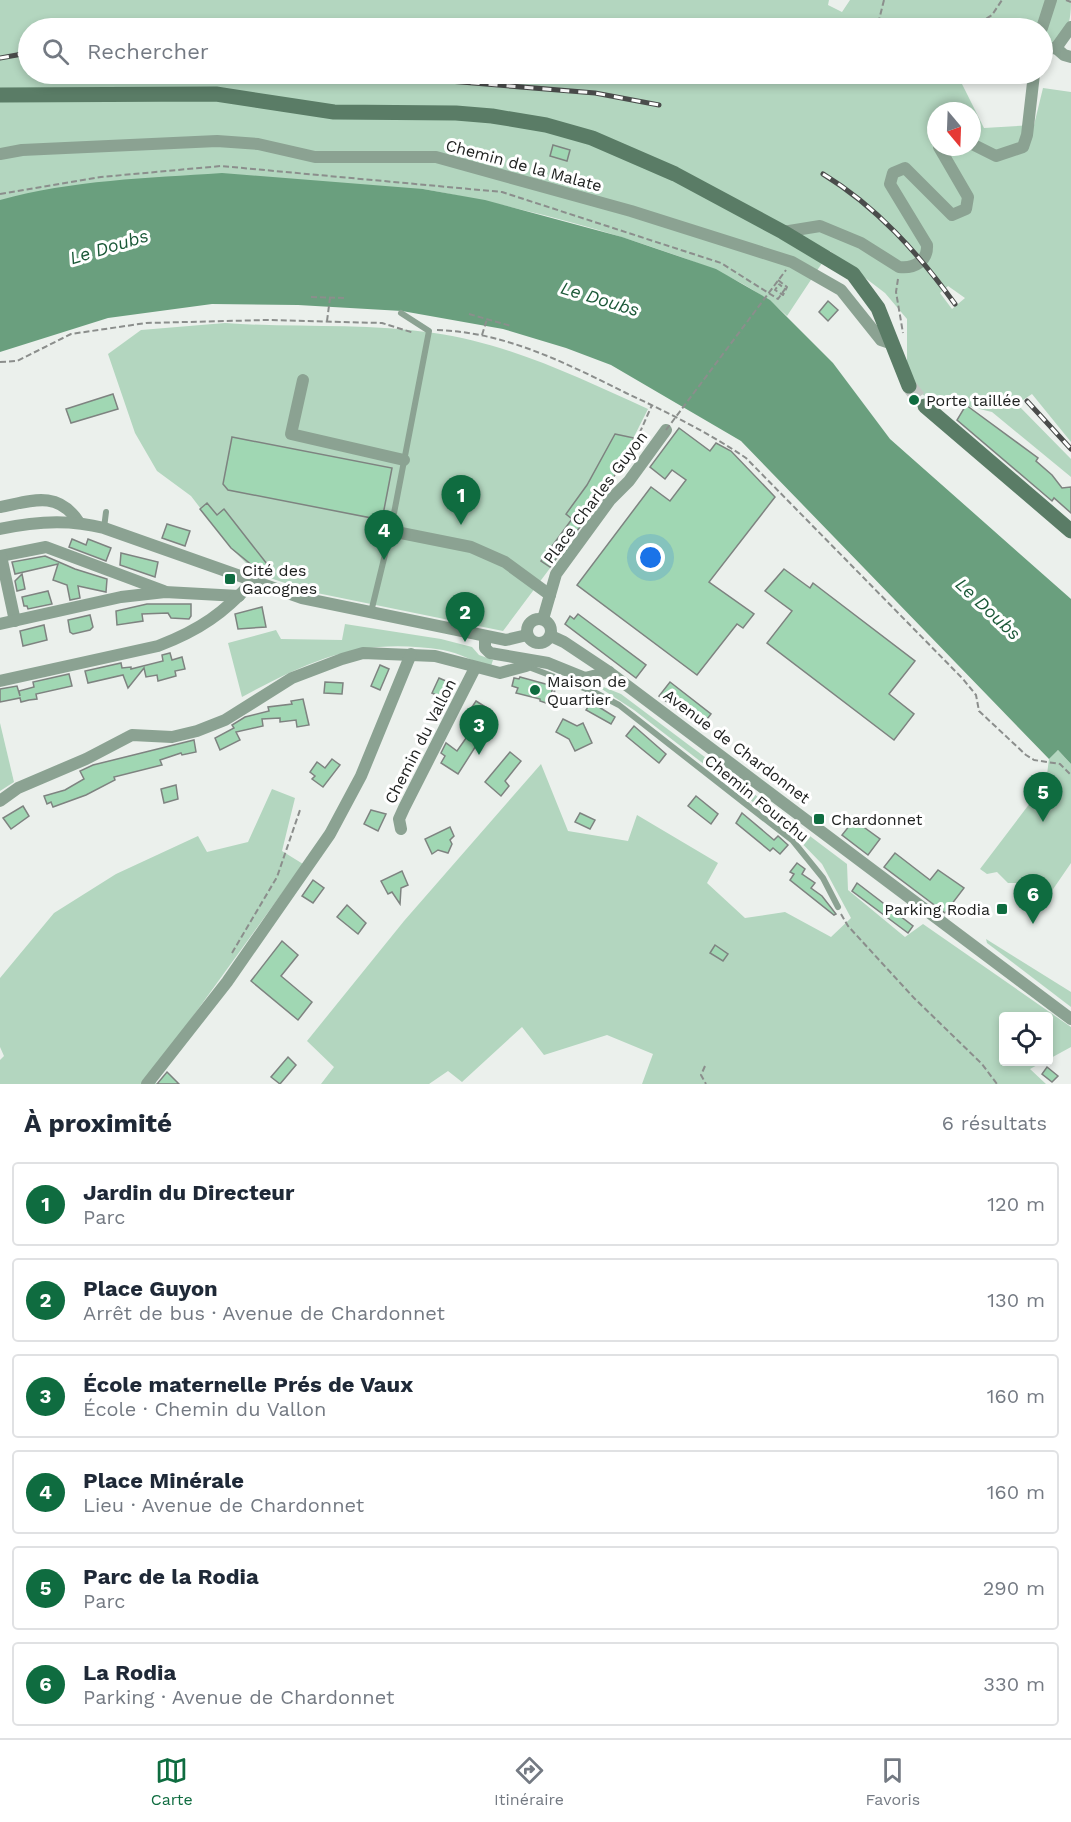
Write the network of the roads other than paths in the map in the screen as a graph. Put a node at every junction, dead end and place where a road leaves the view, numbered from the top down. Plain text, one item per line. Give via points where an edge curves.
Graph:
1 (1051, 0) edge
2 (1045, 18) edge
3 (1071, 27) edge
4 (1053, 48) edge
5 (1056, 48) junction
6 (1071, 57) edge
7 (1033, 84) edge
8 (0, 95) edge
9 (981, 148) edge
10 (0, 154) edge
11 (944, 156) edge
12 (783, 232) junction
13 (401, 313) dead end
14 (893, 344) junction
15 (303, 380) dead end
16 (909, 386) tunnel mouth
17 (925, 406) tunnel mouth
18 (666, 430) road end
19 (404, 460) junction
20 (0, 507) edge
21 (106, 512) dead end
22 (78, 521) junction
23 (104, 528) junction
24 (0, 529) edge
25 (391, 531) junction
26 (1071, 531) edge
27 (1, 556) edge
28 (254, 580) junction
29 (165, 592) junction
30 (550, 595) junction
31 (239, 596) junction
32 (371, 612) junction
33 (543, 619) junction
34 (15, 621) junction
35 (0, 624) edge
36 (527, 635) junction
37 (485, 636) junction
38 (551, 636) junction
39 (411, 654) junction
40 (526, 664) junction
41 (475, 668) junction
42 (609, 672) junction
43 (0, 681) edge
44 (0, 801) edge
45 (401, 829) dead end
46 (838, 908) road end
47 (1071, 1019) edge
48 (147, 1084) edge

1 - 2 street
3 - 5 street
4 - 5 street
5 - 6 street
7 - 9 street via 1023,147 996,156
8 - 12 main road via 216,94 334,112 456,113 523,120 592,138 644,159
10 - 14 street, Chemin de la Malate via 217,141 258,144 315,157 436,157 631,211 841,290 881,340
11 - 12 street via 968,197 966,209 952,215 905,168 893,173 890,184 924,239 927,251 918,263 899,267 861,243 820,226
12 - 14 main road via 853,274 874,302
13 - 19 lane via 429,331
14 - 16 main road
15 - 19 street via 291,434
17 - 26 main road
18 - 30 street, Place Charles Guyon via 556,574
19 - 25 lane
20 - 22 street via 38,499 58,502
21 - 23 lane
22 - 23 street
22 - 24 street
23 - 28 street
25 - 30 street via 471,547 505,561
25 - 32 lane
27 - 29 street via 46,547
27 - 34 street
28 - 31 street
28 - 32 street via 302,598
29 - 31 street
29 - 34 street via 121,597
30 - 33 street, Place Charles Guyon
31 - 43 street via 212,621 158,646
32 - 37 street
33 - 36 street via 532,621
33 - 38 street via 551,628
34 - 35 street
36 - 37 street via 506,640
36 - 38 street via 536,643
37 - 40 street via 487,651
38 - 42 street, Avenue de Chardonnet
39 - 41 street via 435,656
39 - 44 street via 363,653 342,658 292,678 216,724 172,737 132,735 18,788
39 - 48 street via 364,767 330,834 227,982
40 - 41 street via 500,673
40 - 42 street via 548,663 585,678
40 - 46 lane, Chemin Fourchu via 619,705 793,841 823,878
41 - 45 street, Chemin du Vallon via 404,808 399,819
42 - 47 street, Avenue de Chardonnet

